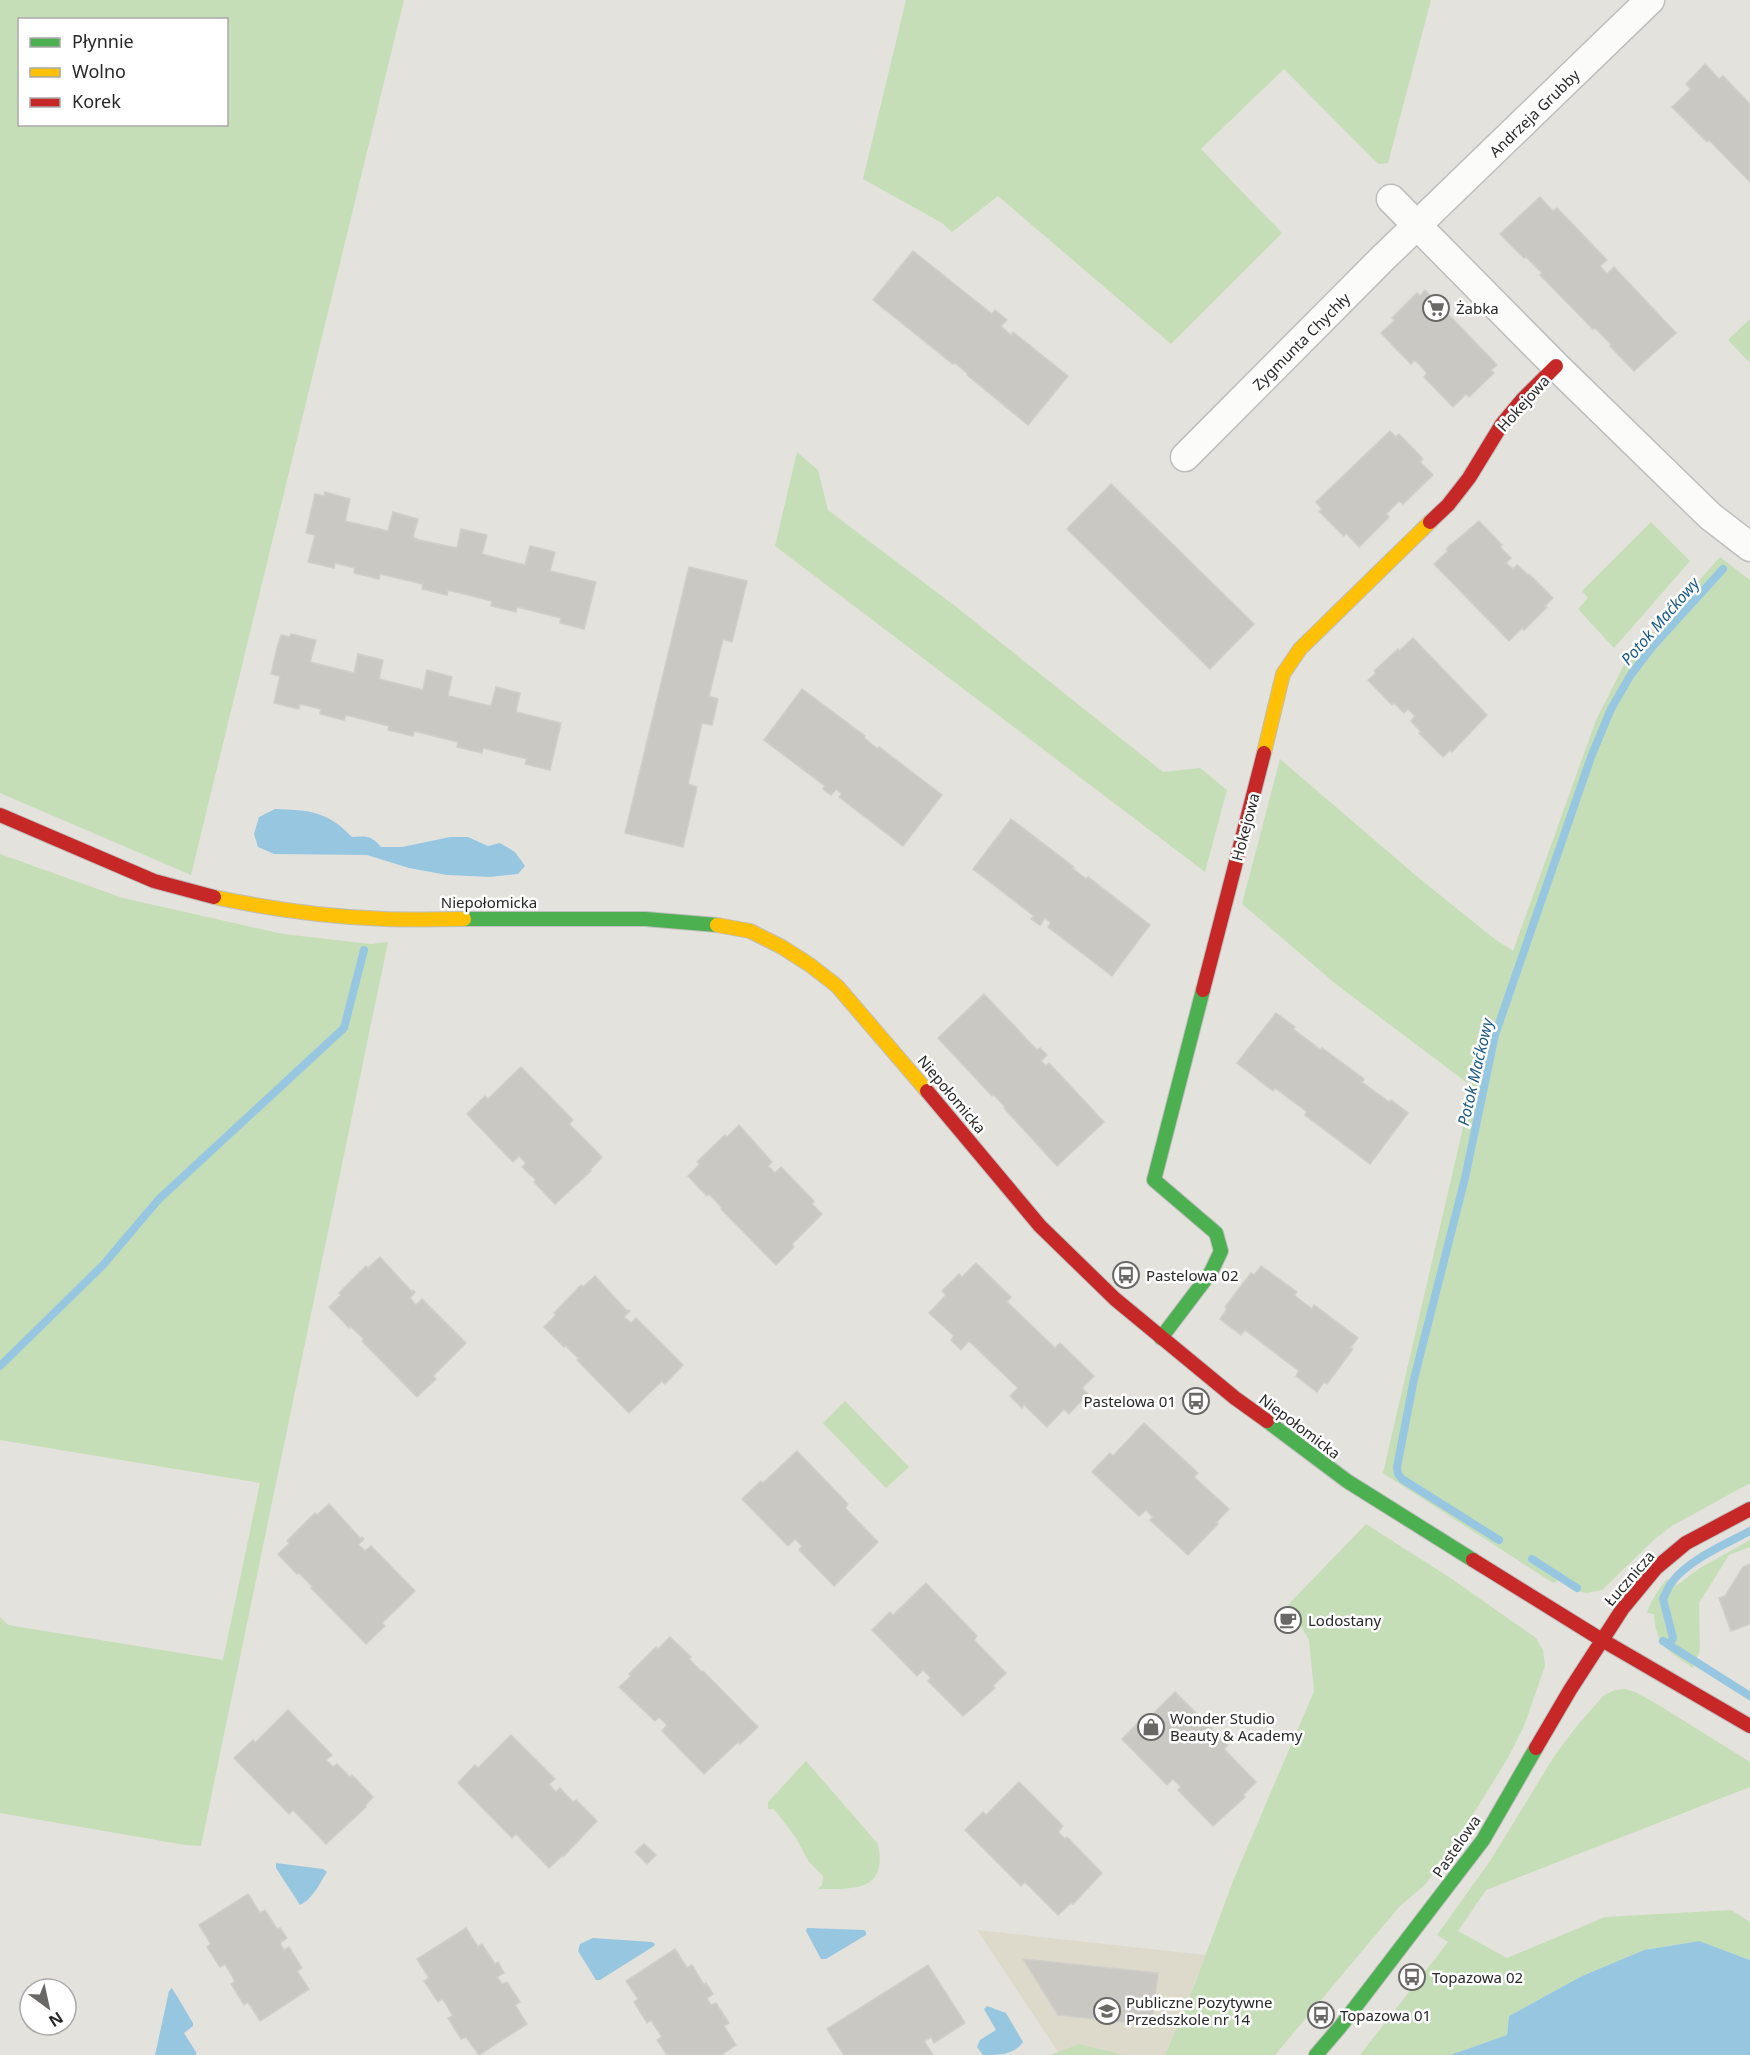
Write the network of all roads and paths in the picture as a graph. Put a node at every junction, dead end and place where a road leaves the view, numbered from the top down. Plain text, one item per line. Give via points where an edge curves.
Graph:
1 (1650, 0) edge
2 (1391, 199) dead end
3 (1417, 225) junction
4 (1556, 366) junction
5 (1185, 457) dead end
6 (1750, 546) edge
7 (0, 815) edge
8 (1161, 1338) junction
9 (1750, 1509) edge
10 (1602, 1640) junction
11 (1750, 1726) edge
12 (1316, 2055) edge

1 - 3 street, Andrzeja Grubby
2 - 3 street, Hokejowa
3 - 4 street, Hokejowa
3 - 5 street, Zygmunta Chychły
4 - 6 street, Hokejowa via 1710,516
4 - 8 main road, Hokejowa via 1502,424 1448,505 1300,649 1283,674 1154,1180 1216,1233 1221,1251 1211,1272
7 - 8 main road, Niepołomicka via 154,881 253,905 384,919 645,919 711,924 750,932 782,947 837,986 1040,1226
8 - 10 main road, Niepołomicka via 1320,1462
9 - 10 main road, Łucznicza via 1686,1543 1656,1568
10 - 11 main road, Niepołomicka
10 - 12 main road, Pastelowa via 1483,1840

